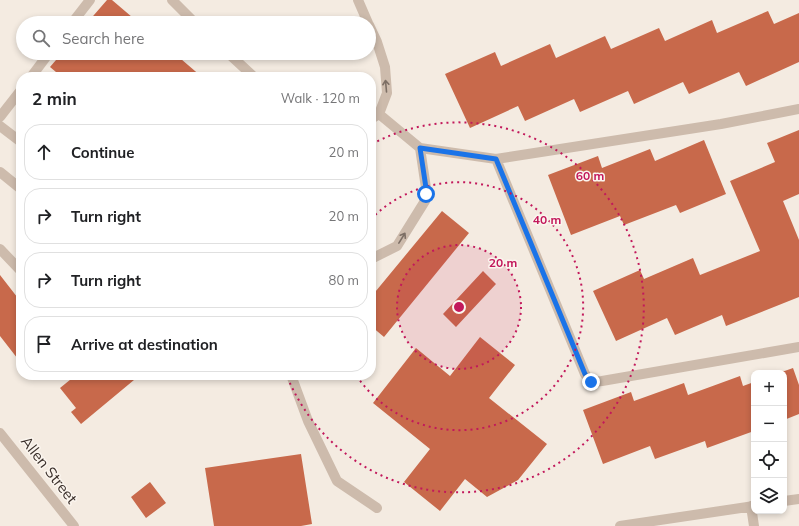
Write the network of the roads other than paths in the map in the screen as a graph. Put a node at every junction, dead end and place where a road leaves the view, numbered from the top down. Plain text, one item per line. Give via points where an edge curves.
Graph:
1 (90, 0) edge
2 (172, 0) edge
3 (358, 0) edge
4 (77, 16) edge
5 (188, 16) edge
6 (365, 16) edge
7 (376, 40) edge
8 (44, 60) edge
9 (236, 60) edge
10 (35, 72) edge
11 (249, 72) edge
12 (16, 96) edge
13 (799, 110) edge
14 (376, 114) edge
15 (0, 117) edge
16 (376, 117) edge
17 (0, 126) edge
18 (16, 138) edge
19 (420, 148) junction
20 (496, 159) junction
21 (0, 172) edge
22 (16, 185) edge
23 (0, 249) edge
24 (376, 256) edge
25 (16, 265) edge
26 (799, 347) edge
27 (293, 380) edge
28 (0, 433) edge
29 (799, 499) edge
30 (787, 501) edge
31 (751, 506) edge
32 (377, 508) dead end
33 (753, 514) edge
34 (74, 526) edge
35 (620, 526) edge
36 (754, 526) edge

1 - 4 street
2 - 5 street
3 - 6 street
14 -> 7 street via 387,93 385,67
8 - 10 street
9 - 11 street
12 - 15 street
13 - 20 street
16 - 19 street
17 - 18 street
19 - 20 street
24 -> 19 street via 397,246 425,201 426,188
20 - 26 street via 585,374 591,382
21 - 22 street
23 - 25 street
27 - 32 street via 308,421 337,481
28 - 34 street, Allen Street
29 - 30 street
31 - 35 street
33 - 36 street

